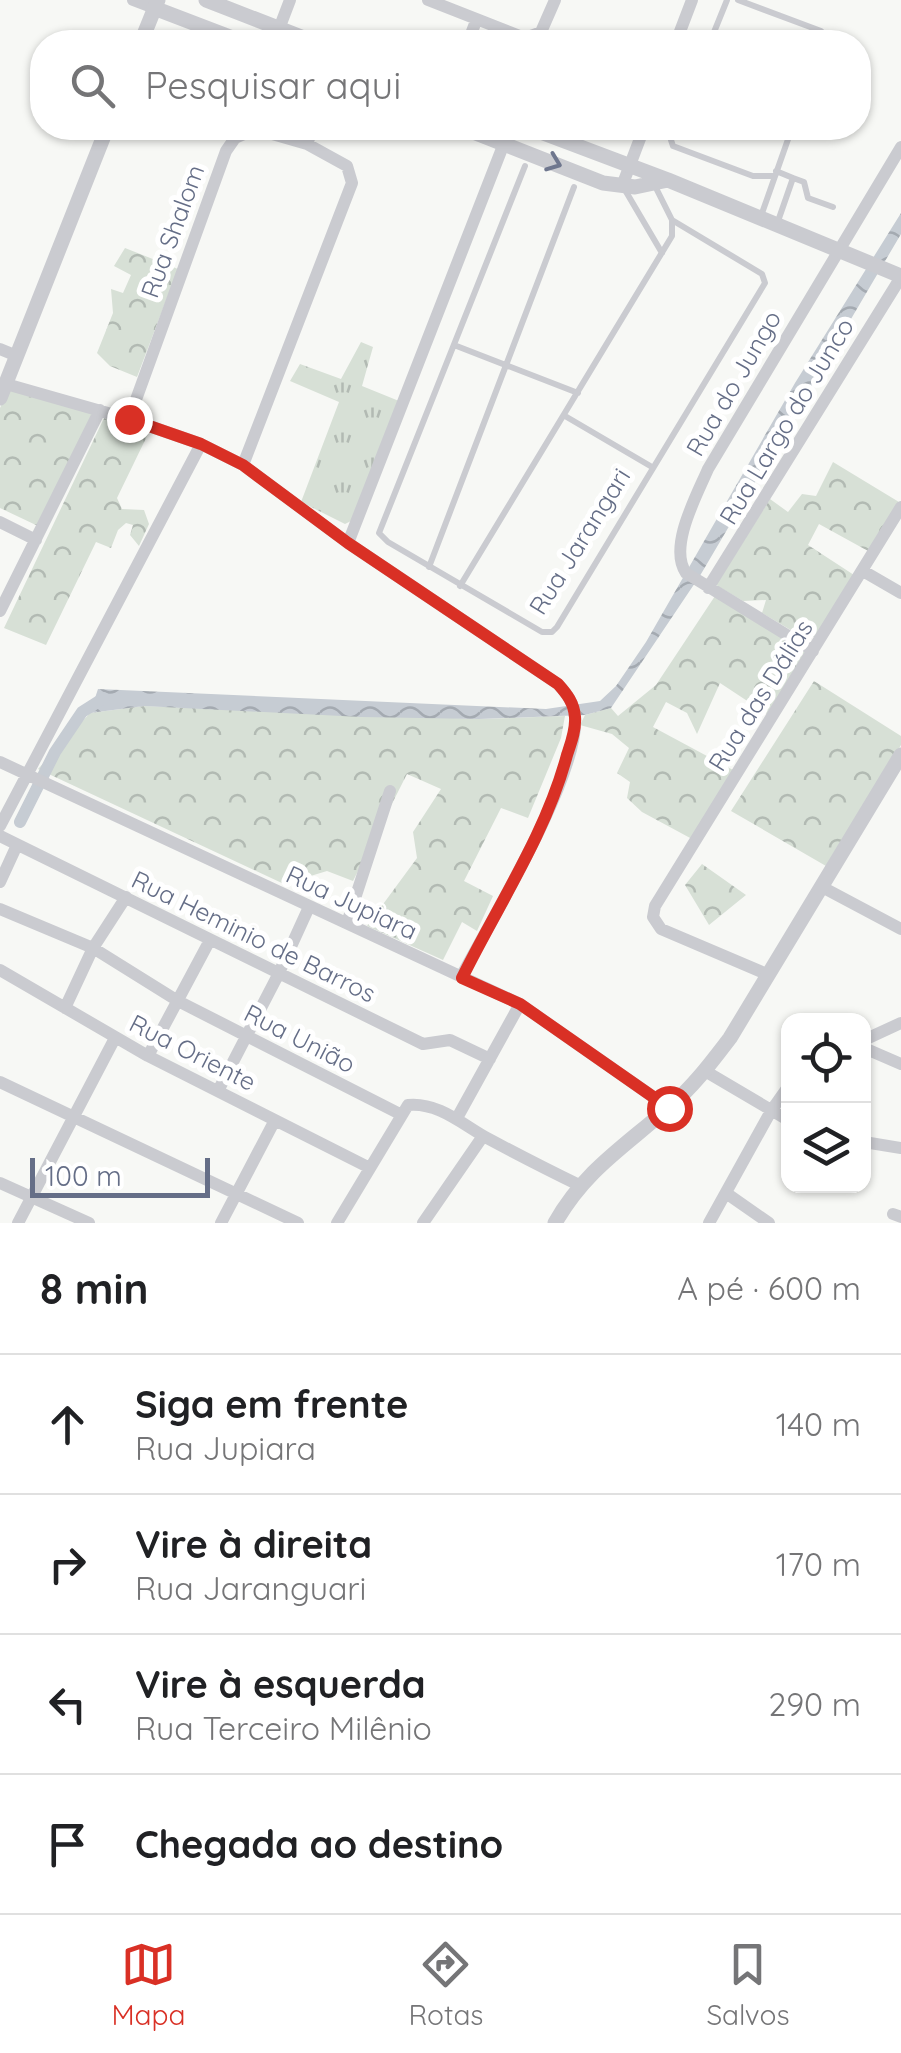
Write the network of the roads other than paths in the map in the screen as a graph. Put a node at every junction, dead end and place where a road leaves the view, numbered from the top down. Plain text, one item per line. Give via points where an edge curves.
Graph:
1 (133, 0) edge
2 (206, 0) edge
3 (290, 0) edge
4 (428, 0) edge
5 (556, 0) edge
6 (692, 0) edge
7 (726, 0) edge
8 (738, 0) edge
9 (156, 4) edge
10 (476, 21) junction
11 (146, 30) edge
12 (216, 30) edge
13 (265, 30) edge
14 (279, 30) edge
15 (473, 30) edge
16 (500, 30) edge
17 (542, 30) edge
18 (681, 30) edge
19 (715, 30) edge
20 (818, 30) edge
21 (102, 140) edge
22 (234, 140) edge
23 (292, 140) edge
24 (308, 140) edge
25 (505, 140) edge
26 (517, 140) edge
27 (561, 140) edge
28 (639, 140) edge
29 (672, 140) edge
30 (788, 140) edge
31 (306, 144) junction
32 (901, 147) edge
33 (525, 166) dead end
34 (629, 166) junction
35 (776, 173) junction
36 (794, 178) junction
37 (656, 179) junction
38 (622, 186) junction
39 (574, 187) dead end
40 (833, 207) dead end
41 (760, 218) junction
42 (672, 220) junction
43 (776, 224) junction
44 (839, 250) junction
45 (662, 254) junction
46 (901, 276) edge
47 (454, 345) junction
48 (0, 349) edge
49 (17, 356) junction
50 (504, 366) junction
51 (3, 391) edge
52 (579, 393) junction
53 (100, 410) junction
54 (565, 416) junction
55 (129, 419) junction
56 (201, 444) junction
57 (243, 465) junction
58 (652, 468) junction
59 (901, 506) edge
60 (0, 522) edge
61 (36, 540) junction
62 (348, 543) junction
63 (429, 567) junction
64 (863, 570) junction
65 (460, 586) junction
66 (704, 586) junction
67 (901, 593) edge
68 (0, 611) edge
69 (813, 651) junction
70 (901, 754) edge
71 (0, 762) edge
72 (29, 778) junction
73 (390, 791) dead end
74 (6, 837) edge
75 (0, 882) edge
76 (822, 887) junction
77 (126, 897) junction
78 (309, 906) junction
79 (0, 909) edge
80 (348, 924) junction
81 (901, 929) edge
82 (210, 940) junction
83 (94, 948) junction
84 (0, 970) edge
85 (278, 975) junction
86 (769, 975) junction
87 (462, 978) junction
88 (178, 1001) junction
89 (520, 1004) junction
90 (65, 1008) junction
91 (898, 1022) edge
92 (246, 1036) junction
93 (871, 1036) edge
94 (115, 1038) junction
95 (871, 1051) edge
96 (148, 1056) junction
97 (490, 1059) junction
98 (901, 1064) edge
99 (705, 1071) junction
100 (0, 1082) edge
101 (218, 1091) junction
102 (781, 1097) edge
103 (669, 1108) junction
104 (771, 1111) junction
105 (400, 1114) junction
106 (781, 1116) edge
107 (74, 1117) junction
108 (457, 1118) junction
109 (275, 1120) junction
110 (483, 1136) junction
111 (871, 1143) edge
112 (901, 1148) edge
113 (368, 1168) junction
114 (0, 1183) edge
115 (579, 1185) junction
116 (236, 1193) junction
117 (726, 1194) junction
118 (31, 1197) junction
119 (18, 1223) edge
120 (90, 1223) edge
121 (221, 1223) edge
122 (298, 1223) edge
123 (336, 1223) edge
124 (423, 1223) edge
125 (555, 1223) edge
126 (709, 1223) edge
127 (769, 1223) edge

1 - 9 street
2 - 13 street
3 - 14 street
4 - 10 street
5 - 17 street
6 - 18 street
7 - 19 lane
8 - 20 lane
9 - 11 street
9 - 12 street
10 - 15 street
10 - 16 street
21 - 49 street
22 - 55 street, Rua Shalom
23 - 31 street, Rua Shalom
24 - 31 street
25 - 62 street
26 -> 38 street
27 - 34 street
28 - 34 street
29 - 35 lane via 673,146 754,176
30 - 35 lane
31 - 57 street, Rua Shalom via 347,166 352,184
32 - 44 street, Rua do Jungo
33 - 47 lane, Rua Jarangari
34 - 37 street
34 - 38 street
35 - 36 lane
35 - 41 lane
36 - 40 lane via 804,182 806,196
36 - 43 lane
37 - 38 street
37 - 41 street
37 - 42 lane
38 - 45 lane
39 - 50 lane
41 - 43 street
42 - 45 lane
42 - 58 lane, Rua Jarangari via 762,274 765,283
43 - 44 street
44 - 46 street
44 - 66 street, Rua do Jungo via 708,468 689,514 681,567
45 - 52 lane
46 - 66 street, Rua Largo do Junco
47 - 50 lane
47 - 63 lane, Rua Jarangari via 379,533
48 - 49 street
49 - 51 street
50 - 52 lane
50 - 63 lane
51 - 53 street
52 - 54 lane
53 - 55 street
53 - 61 street
54 - 58 lane
54 - 65 lane
55 - 56 street
56 - 57 street
56 - 72 street
57 - 62 street
58 - 65 lane, Rua Jarangari via 552,632
59 - 64 street, Rua das Dálias
60 - 61 street
61 - 68 street
62 - 87 street via 558,684 571,702 575,728 562,777
63 - 65 lane, Rua Jarangari
64 - 67 street
64 - 69 street, Rua das Dálias
66 - 69 street
69 - 86 street, Rua das Dálias via 653,917 661,929
70 - 76 street
71 - 72 street, Rua Jupiara
72 - 74 street
72 - 78 street, Rua Jupiara
73 - 80 street
74 - 75 street
74 - 77 street, Rua Heminio de Barros
76 - 81 street
76 - 86 street
77 - 82 street, Rua Heminio de Barros
77 - 83 street
78 - 80 street, Rua Jupiara
78 - 85 street
79 - 83 street, Rua União
80 - 87 street, Rua Jupiara
82 - 85 street, Rua Heminio de Barros
82 - 88 street
83 - 88 street, Rua União
83 - 90 street
84 - 90 street, Rua Oriente
85 - 92 street
85 - 97 street, Rua Heminio de Barros via 422,1044 450,1040
86 - 99 street
87 - 89 street, Rua Jupiara
88 - 92 street, Rua União
88 - 96 street
89 - 97 street
89 - 103 street, Rua Jupiara
90 - 94 street, Rua Oriente
91 - 93 street
92 - 101 street
92 - 105 street, Rua União
94 - 96 street, Rua Oriente
94 - 107 street
95 - 98 street
96 - 101 street, Rua Oriente
97 - 108 street
99 - 103 street
99 - 104 street
100 - 107 street
101 - 109 street, Rua Oriente
102 - 104 street
103 - 115 street
104 - 106 street
104 - 117 street
105 - 108 street, Rua União via 416,1104
105 - 113 street
107 - 116 street
107 - 118 street
108 - 110 street, Rua União
109 - 113 street, Rua Oriente
109 - 116 street
110 - 115 street, Rua União
110 - 124 street
111 - 112 street
113 - 123 street
114 - 118 street
115 - 125 street
116 - 121 street
116 - 122 street
117 - 126 street
117 - 127 street
118 - 119 street
118 - 120 street

